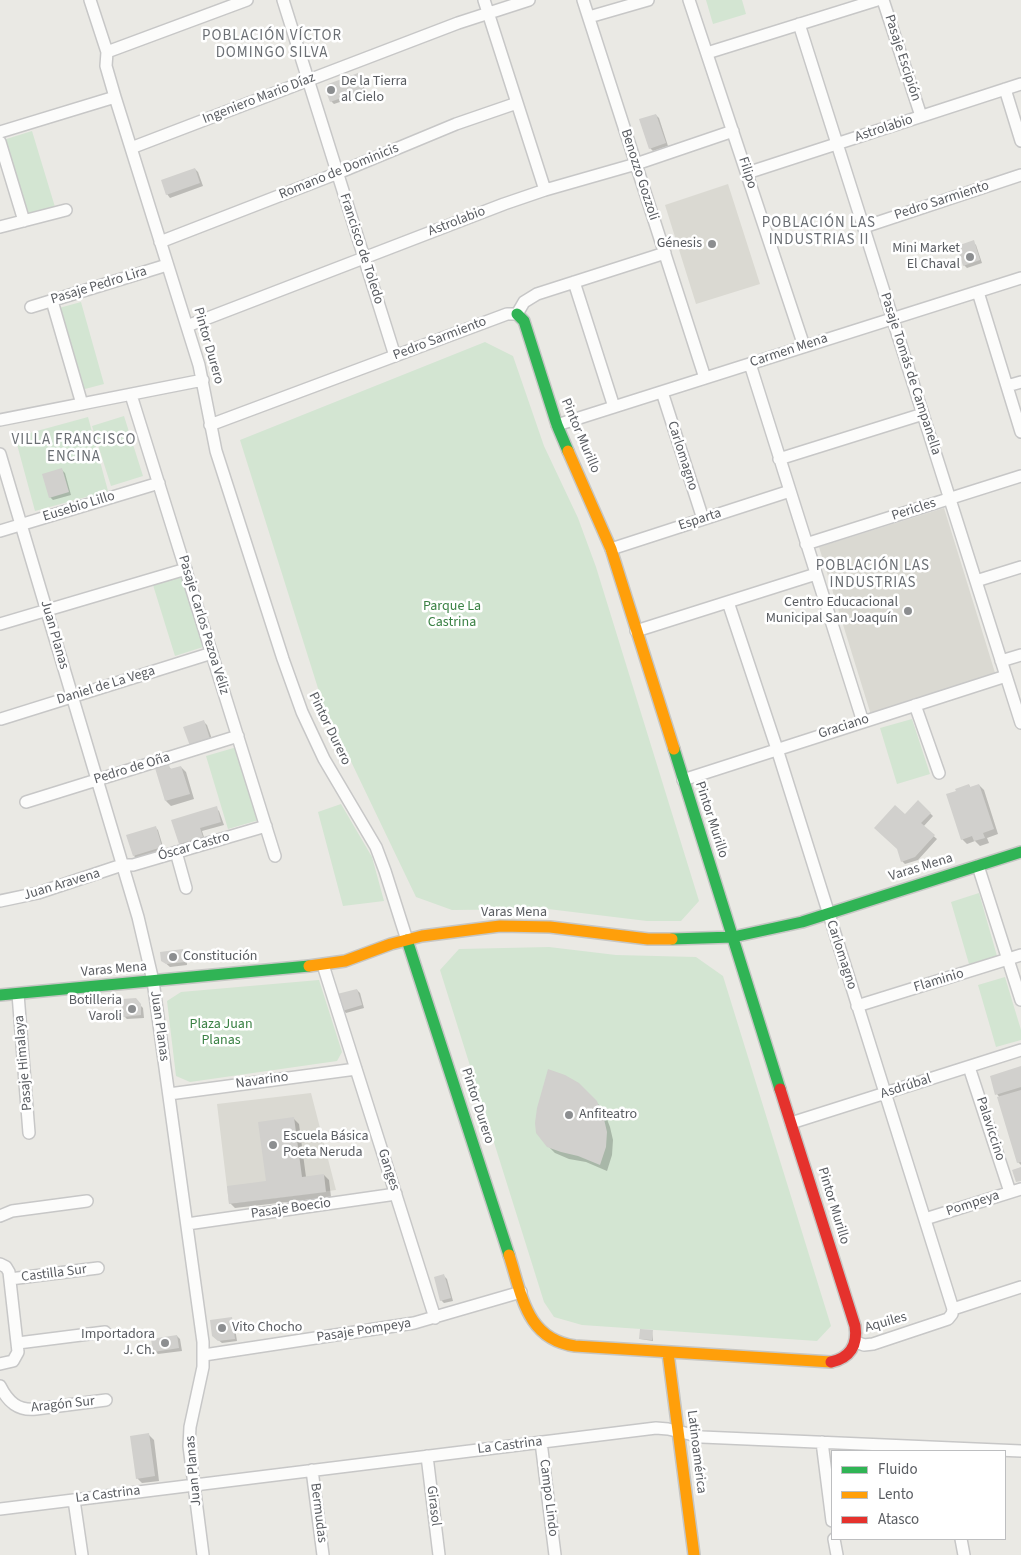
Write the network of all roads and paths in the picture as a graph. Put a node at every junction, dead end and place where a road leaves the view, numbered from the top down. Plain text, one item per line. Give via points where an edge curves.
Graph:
1 (90, 0) edge
2 (246, 0) edge
3 (283, 0) edge
4 (484, 0) edge
5 (529, 0) edge
6 (583, 0) edge
7 (648, 0) edge
8 (689, 0) edge
9 (877, 0) edge
10 (883, 0) edge
11 (488, 12) junction
12 (589, 16) junction
13 (799, 24) junction
14 (107, 52) junction
15 (707, 53) junction
16 (308, 80) junction
17 (1021, 84) edge
18 (1005, 89) junction
19 (115, 97) junction
20 (517, 103) junction
21 (921, 116) junction
22 (732, 131) junction
23 (0, 132) edge
24 (1021, 141) edge
25 (0, 142) edge
26 (837, 144) junction
27 (131, 148) junction
28 (636, 164) junction
29 (338, 173) junction
30 (747, 173) junction
31 (1021, 175) edge
32 (545, 190) junction
33 (66, 210) dead end
34 (24, 221) junction
35 (864, 227) junction
36 (0, 228) edge
37 (160, 242) junction
38 (664, 253) junction
39 (364, 259) junction
40 (167, 265) junction
41 (1021, 278) edge
42 (574, 282) junction
43 (978, 292) junction
44 (52, 302) junction
45 (31, 307) dead end
46 (517, 314) junction
47 (892, 319) junction
48 (187, 326) junction
49 (804, 346) junction
50 (395, 356) junction
51 (750, 364) junction
52 (705, 378) junction
53 (203, 380) junction
54 (1021, 382) edge
55 (1007, 386) junction
56 (662, 392) junction
57 (131, 395) junction
58 (82, 404) junction
59 (614, 407) junction
60 (923, 414) junction
61 (0, 420) edge
62 (210, 425) junction
63 (557, 425) junction
64 (1021, 432) edge
65 (0, 454) edge
66 (780, 459) junction
67 (1021, 476) edge
68 (159, 482) junction
69 (790, 491) junction
70 (950, 498) junction
71 (703, 519) junction
72 (21, 525) junction
73 (0, 531) edge
74 (806, 544) junction
75 (611, 549) junction
76 (1021, 566) edge
77 (186, 569) junction
78 (816, 574) junction
79 (976, 581) junction
80 (728, 602) junction
81 (46, 610) junction
82 (0, 624) edge
83 (636, 631) junction
84 (212, 653) junction
85 (1021, 655) edge
86 (1001, 661) junction
87 (1006, 676) junction
88 (72, 696) junction
89 (915, 705) junction
90 (1, 719) edge
91 (863, 722) junction
92 (1021, 723) edge
93 (238, 736) junction
94 (777, 749) junction
95 (939, 773) dead end
96 (97, 780) junction
97 (683, 780) junction
98 (26, 802) dead end
99 (266, 826) junction
100 (176, 852) junction
101 (1021, 852) edge
102 (275, 856) dead end
103 (122, 865) junction
104 (978, 866) junction
105 (186, 888) dead end
106 (0, 900) edge
107 (828, 913) junction
108 (733, 937) junction
109 (407, 940) junction
110 (1021, 955) edge
111 (1008, 959) junction
112 (323, 965) junction
113 (153, 981) junction
114 (18, 994) junction
115 (0, 995) edge
116 (1021, 1000) edge
117 (857, 1006) junction
118 (1021, 1050) edge
119 (969, 1067) junction
120 (356, 1069) junction
121 (169, 1094) junction
122 (885, 1094) junction
123 (792, 1123) junction
124 (29, 1133) dead end
125 (1016, 1190) edge
126 (396, 1194) junction
127 (87, 1201) dead end
128 (0, 1216) edge
129 (925, 1219) junction
130 (187, 1224) junction
131 (3, 1265) edge
132 (98, 1268) dead end
133 (10, 1279) junction
134 (1021, 1287) edge
135 (521, 1292) junction
136 (953, 1308) junction
137 (435, 1318) junction
138 (104, 1332) dead end
139 (856, 1342) junction
140 (18, 1343) junction
141 (668, 1353) junction
142 (204, 1355) junction
143 (0, 1364) edge
144 (0, 1386) edge
145 (106, 1400) dead end
146 (678, 1431) junction
147 (540, 1442) junction
148 (822, 1442) junction
149 (950, 1450) edge
150 (1006, 1451) edge
151 (1021, 1451) edge
152 (427, 1456) junction
153 (312, 1470) junction
154 (194, 1485) junction
155 (74, 1500) junction
156 (0, 1509) edge
157 (831, 1513) edge
158 (834, 1540) edge
159 (961, 1540) edge
160 (82, 1555) edge
161 (203, 1555) edge
162 (323, 1555) edge
163 (439, 1555) edge
164 (555, 1555) edge
165 (694, 1555) edge
166 (836, 1555) edge
167 (964, 1555) edge

1 - 14 street, Pintor Durero
2 - 14 street
3 - 16 street, Francisco de Toledo
4 - 11 street
5 - 11 street, Ingeniero Mario Díaz
6 - 12 street, Benozzo Gozzoli
7 - 12 street
8 - 15 street, Filipo
9 - 13 street
10 - 21 street, Pasaje Escipión
11 - 16 street, Ingeniero Mario Díaz
11 - 20 street
12 - 28 street, Benozzo Gozzoli
13 - 15 street
13 - 26 street, Pasaje Tomás de Campanella
14 - 19 street, Pintor Durero via 106,66
15 - 22 street, Filipo
16 - 27 street, Ingeniero Mario Díaz
16 - 29 street, Francisco de Toledo
17 - 18 street, Astrolabio
18 - 21 street, Astrolabio
18 - 24 street
19 - 23 street
19 - 27 street, Pintor Durero
20 - 29 street, Romano de Dominicis via 456,124
20 - 32 street
21 - 26 street, Astrolabio
22 - 28 street, Astrolabio
22 - 30 street, Filipo
25 - 34 street
26 - 30 street, Astrolabio
26 - 35 street, Pasaje Tomás de Campanella
27 - 37 street, Pintor Durero
28 - 32 street, Astrolabio
28 - 38 street, Benozzo Gozzoli
29 - 37 street, Romano de Dominicis
29 - 39 street, Francisco de Toledo
30 - 49 street, Filipo
31 - 35 street, Pedro Sarmiento
32 - 39 street, Astrolabio
33 - 34 street
34 - 36 street
35 - 47 street, Pasaje Tomás de Campanella
37 - 40 street, Pintor Durero
38 - 42 street
38 - 52 street, Benozzo Gozzoli
39 - 48 street, Astrolabio
39 - 50 street, Francisco de Toledo
40 - 44 street, Pasaje Pedro Lira
40 - 48 street, Pintor Durero
41 - 43 street, Carmen Mena
42 - 46 street via 532,297
42 - 59 street
43 - 47 street, Carmen Mena
43 - 55 street
44 - 45 street, Pasaje Pedro Lira
44 - 58 street
46 - 50 street, Pedro Sarmiento via 506,314
46 - 63 street, Pintor Murillo via 524,321
47 - 49 street, Carmen Mena
47 - 60 street, Pasaje Tomás de Campanella
48 - 53 street, Pintor Durero
49 - 51 street, Carmen Mena
50 - 62 street, Pedro Sarmiento
51 - 52 street, Carmen Mena
51 - 66 street
52 - 56 street, Carmen Mena
53 - 57 street
53 - 62 street, Pintor Durero
54 - 55 street
55 - 64 street
56 - 59 street, Carmen Mena
56 - 71 street, Carlomagno
57 - 58 street
57 - 68 street, Pasaje Carlos Pezoa Véliz
58 - 61 street
59 - 63 street, Carmen Mena
60 - 66 street
60 - 70 street, Pasaje Tomás de Campanella
62 - 109 street, Pintor Durero via 302,712 324,759 376,847
63 - 75 street, Pintor Murillo
65 - 72 street, Juan Planas
66 - 69 street
67 - 70 street, Pericles
68 - 72 street, Eusebio Lillo
68 - 77 street, Pasaje Carlos Pezoa Véliz
69 - 71 street, Esparta
69 - 74 street
70 - 74 street, Pericles
70 - 79 street, Pasaje Tomás de Campanella
71 - 75 street, Esparta
72 - 73 street, Eusebio Lillo
72 - 81 street, Juan Planas
74 - 78 street
75 - 83 street, Pintor Murillo
76 - 79 street
77 - 81 street
77 - 84 street, Pasaje Carlos Pezoa Véliz
78 - 80 street
78 - 91 street
79 - 86 street, Pasaje Tomás de Campanella
80 - 83 street
80 - 94 street, Carlomagno
81 - 82 street
81 - 88 street, Juan Planas
83 - 97 street, Pintor Murillo
84 - 88 street, Daniel de La Vega
84 - 93 street, Pasaje Carlos Pezoa Véliz
85 - 86 street
86 - 87 street, Pasaje Tomás de Campanella
87 - 89 street, Graciano
87 - 92 street, Pasaje Tomás de Campanella
88 - 90 street, Daniel de La Vega
88 - 96 street, Juan Planas
89 - 91 street, Graciano
89 - 95 street
91 - 94 street, Graciano
93 - 96 street, Pedro de Oña
93 - 99 street, Pasaje Carlos Pezoa Véliz
94 - 97 street, Graciano
94 - 107 street, Carlomagno
96 - 98 street, Pedro de Oña
96 - 103 street, Juan Planas
97 - 108 street, Pintor Murillo
99 - 100 street, Óscar Castro
99 - 102 street, Pasaje Carlos Pezoa Véliz
100 - 103 street, Óscar Castro via 133,865
100 - 105 street
101 - 104 street, Varas Mena
103 - 106 street, Juan Aravena via 38,894
103 - 113 street, Juan Planas
104 - 107 street, Varas Mena
104 - 111 street
107 - 108 street, Varas Mena via 775,929
107 - 117 street, Carlomagno
108 - 109 street, Varas Mena via 648,939 514,925 460,930
108 - 123 street, Pintor Murillo
109 - 112 street, Varas Mena
109 - 135 street, Pintor Durero
110 - 111 street, Flaminio
111 - 116 street
111 - 117 street, Flaminio
112 - 113 street, Varas Mena
112 - 120 street, Ganges
113 - 114 street, Varas Mena
113 - 121 street, Juan Planas
114 - 115 street, Varas Mena
114 - 124 street, Pasaje Himalaya
117 - 122 street, Carlomagno
118 - 119 street, Asdrúbal
119 - 122 street, Asdrúbal
119 - 125 street, Palaviccino
120 - 121 street, Navarino
120 - 126 street, Ganges
121 - 130 street, Juan Planas
122 - 123 street, Asdrúbal
122 - 129 street, Carlomagno
123 - 139 street, Pintor Murillo via 855,1326
125 - 129 street, Pompeya
126 - 130 street, Pasaje Boecio
126 - 137 street, Ganges
127 - 128 street via 12,1211
129 - 136 street, Carlomagno
130 - 142 street, Juan Planas
131 - 133 street
132 - 133 street, Castilla Sur
133 - 140 street
134 - 136 street, Aquiles
135 - 137 street, Pasaje Pompeya
135 - 141 street, Pintor Durero via 534,1325 559,1343
136 - 139 street, Aquiles via 948,1319 874,1344
137 - 142 street, Pasaje Pompeya
138 - 140 street
139 - 141 street, Aquiles via 849,1355 831,1364
140 - 143 street via 16,1358 10,1363
141 - 146 street, Latinoamérica
142 - 154 street, Juan Planas via 189,1438
144 - 145 street, Aragón Sur via 14,1405 25,1409
146 - 147 street, La Castrina via 656,1428
146 - 148 street, La Castrina via 702,1437
146 - 165 street, Latinoamérica
147 - 152 street, La Castrina
147 - 164 street, Campo Lindo
148 - 149 street, La Castrina
148 - 157 street
150 - 151 street, La Castrina
152 - 153 street, La Castrina
152 - 163 street, Girasol
153 - 154 street, La Castrina
153 - 162 street, Bermudas
154 - 155 street, La Castrina
154 - 161 street, Juan Planas
155 - 156 street, La Castrina
155 - 160 street
158 - 166 street
159 - 167 street

